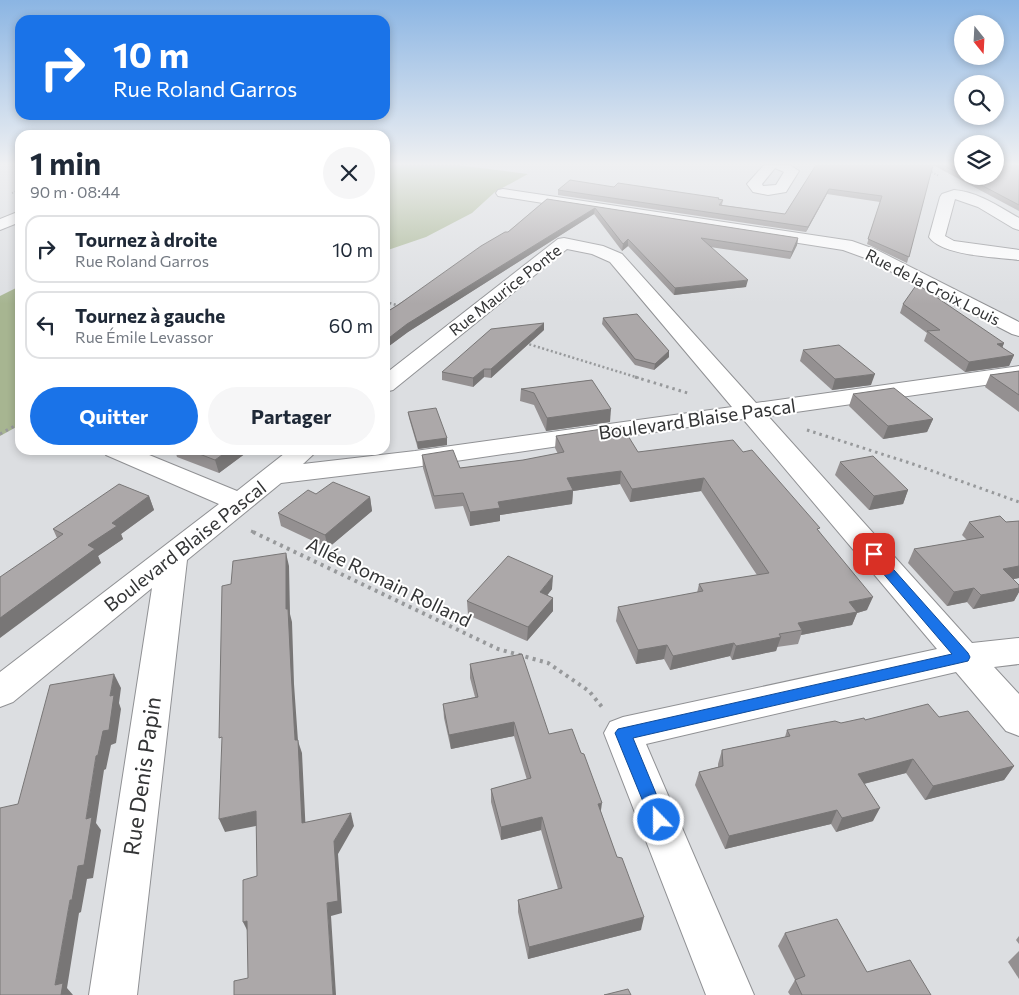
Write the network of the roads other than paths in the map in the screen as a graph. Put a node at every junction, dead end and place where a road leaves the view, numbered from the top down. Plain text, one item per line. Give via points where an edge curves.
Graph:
1 (625, 211) edge
2 (944, 211) edge
3 (995, 211) edge
4 (15, 218) edge
5 (0, 225) edge
6 (1019, 225) edge
7 (1019, 255) edge
8 (1019, 330) edge
9 (1019, 373) edge
10 (390, 381) edge
11 (750, 412) junction
12 (125, 455) edge
13 (299, 455) edge
14 (273, 476) junction
15 (230, 509) junction
16 (172, 556) junction
17 (1019, 651) edge
18 (963, 657) junction
19 (0, 692) edge
20 (1019, 720) edge
21 (112, 995) edge
22 (730, 995) edge

1 - 8 street, Rue de la Croix Louis via 846,245
2 - 7 street via 938,237 941,241
3 - 6 street
4 - 5 street
9 - 11 street, Boulevard Blaise Pascal
10 - 11 street, Rue Maurice Ponte via 564,243 616,258
11 - 14 street, Boulevard Blaise Pascal
11 - 18 street
12 - 15 street
13 - 14 street
14 - 15 street, Boulevard Blaise Pascal
15 - 16 street, Boulevard Blaise Pascal
16 - 19 street, Boulevard Blaise Pascal
16 - 21 street, Rue Denis Papin
17 - 18 street
18 - 20 street
18 - 22 street via 623,733

